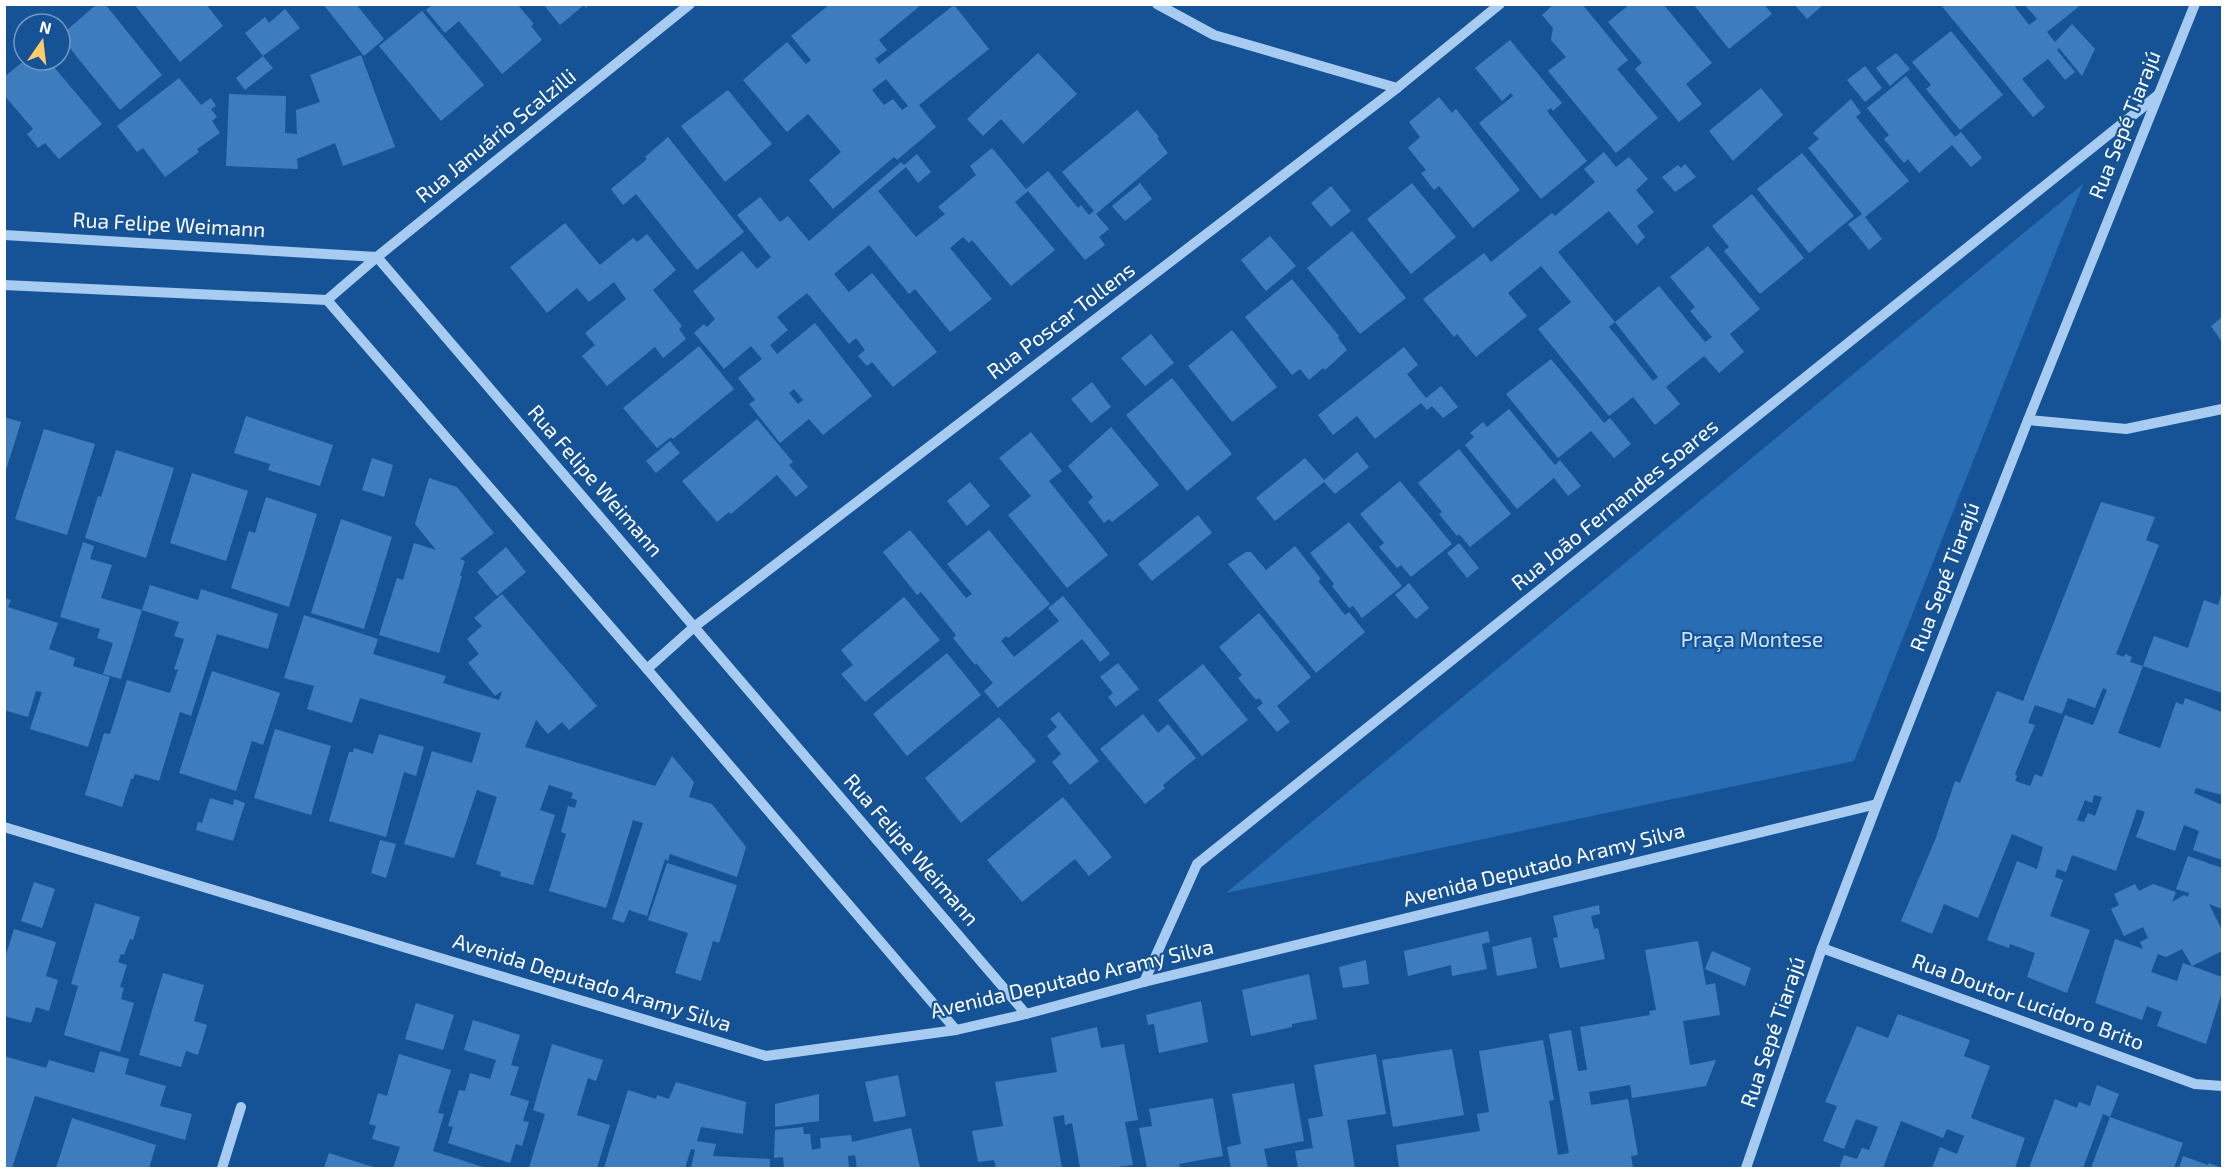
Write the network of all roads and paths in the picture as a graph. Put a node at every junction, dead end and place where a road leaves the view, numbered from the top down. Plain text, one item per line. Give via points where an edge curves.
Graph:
1 (690, 4) edge
2 (1157, 4) edge
3 (1500, 4) edge
4 (2195, 4) edge
5 (1397, 88) junction
6 (2158, 95) junction
7 (4, 235) edge
8 (377, 257) junction
9 (4, 285) edge
10 (327, 300) junction
11 (2223, 409) edge
12 (2028, 420) junction
13 (694, 627) junction
14 (647, 669) junction
15 (1877, 804) junction
16 (4, 827) edge
17 (1822, 948) junction
18 (1144, 982) junction
19 (1026, 1014) junction
20 (956, 1030) junction
21 (2223, 1086) edge
22 (241, 1107) dead end
23 (222, 1168) edge
24 (1746, 1168) edge

1 - 8 street, Rua Januário Scalzilli
2 - 5 street via 1214,35
3 - 5 street, Rua Poscar Tollens
4 - 6 street, Rua Sepé Tiarajú
5 - 13 street, Rua Poscar Tollens
6 - 12 street, Rua Sepé Tiarajú
6 - 18 street, Rua João Fernandes Soares via 1197,864
7 - 8 street, Rua Felipe Weimann
8 - 10 street, Rua Januário Scalzilli
8 - 13 street, Rua Felipe Weimann
9 - 10 street
10 - 14 street
11 - 12 street via 2126,429
12 - 15 street, Rua Sepé Tiarajú
13 - 14 street, Rua Poscar Tollens
13 - 19 street, Rua Felipe Weimann
14 - 20 street
15 - 17 street, Rua Sepé Tiarajú
15 - 18 street, Avenida Deputado Aramy Silva
16 - 20 street, Avenida Deputado Aramy Silva via 766,1056
17 - 21 street, Rua Doutor Lucidoro Brito via 2195,1084
17 - 24 street, Rua Sepé Tiarajú
18 - 19 street, Avenida Deputado Aramy Silva
19 - 20 street, Avenida Deputado Aramy Silva
22 - 23 street

